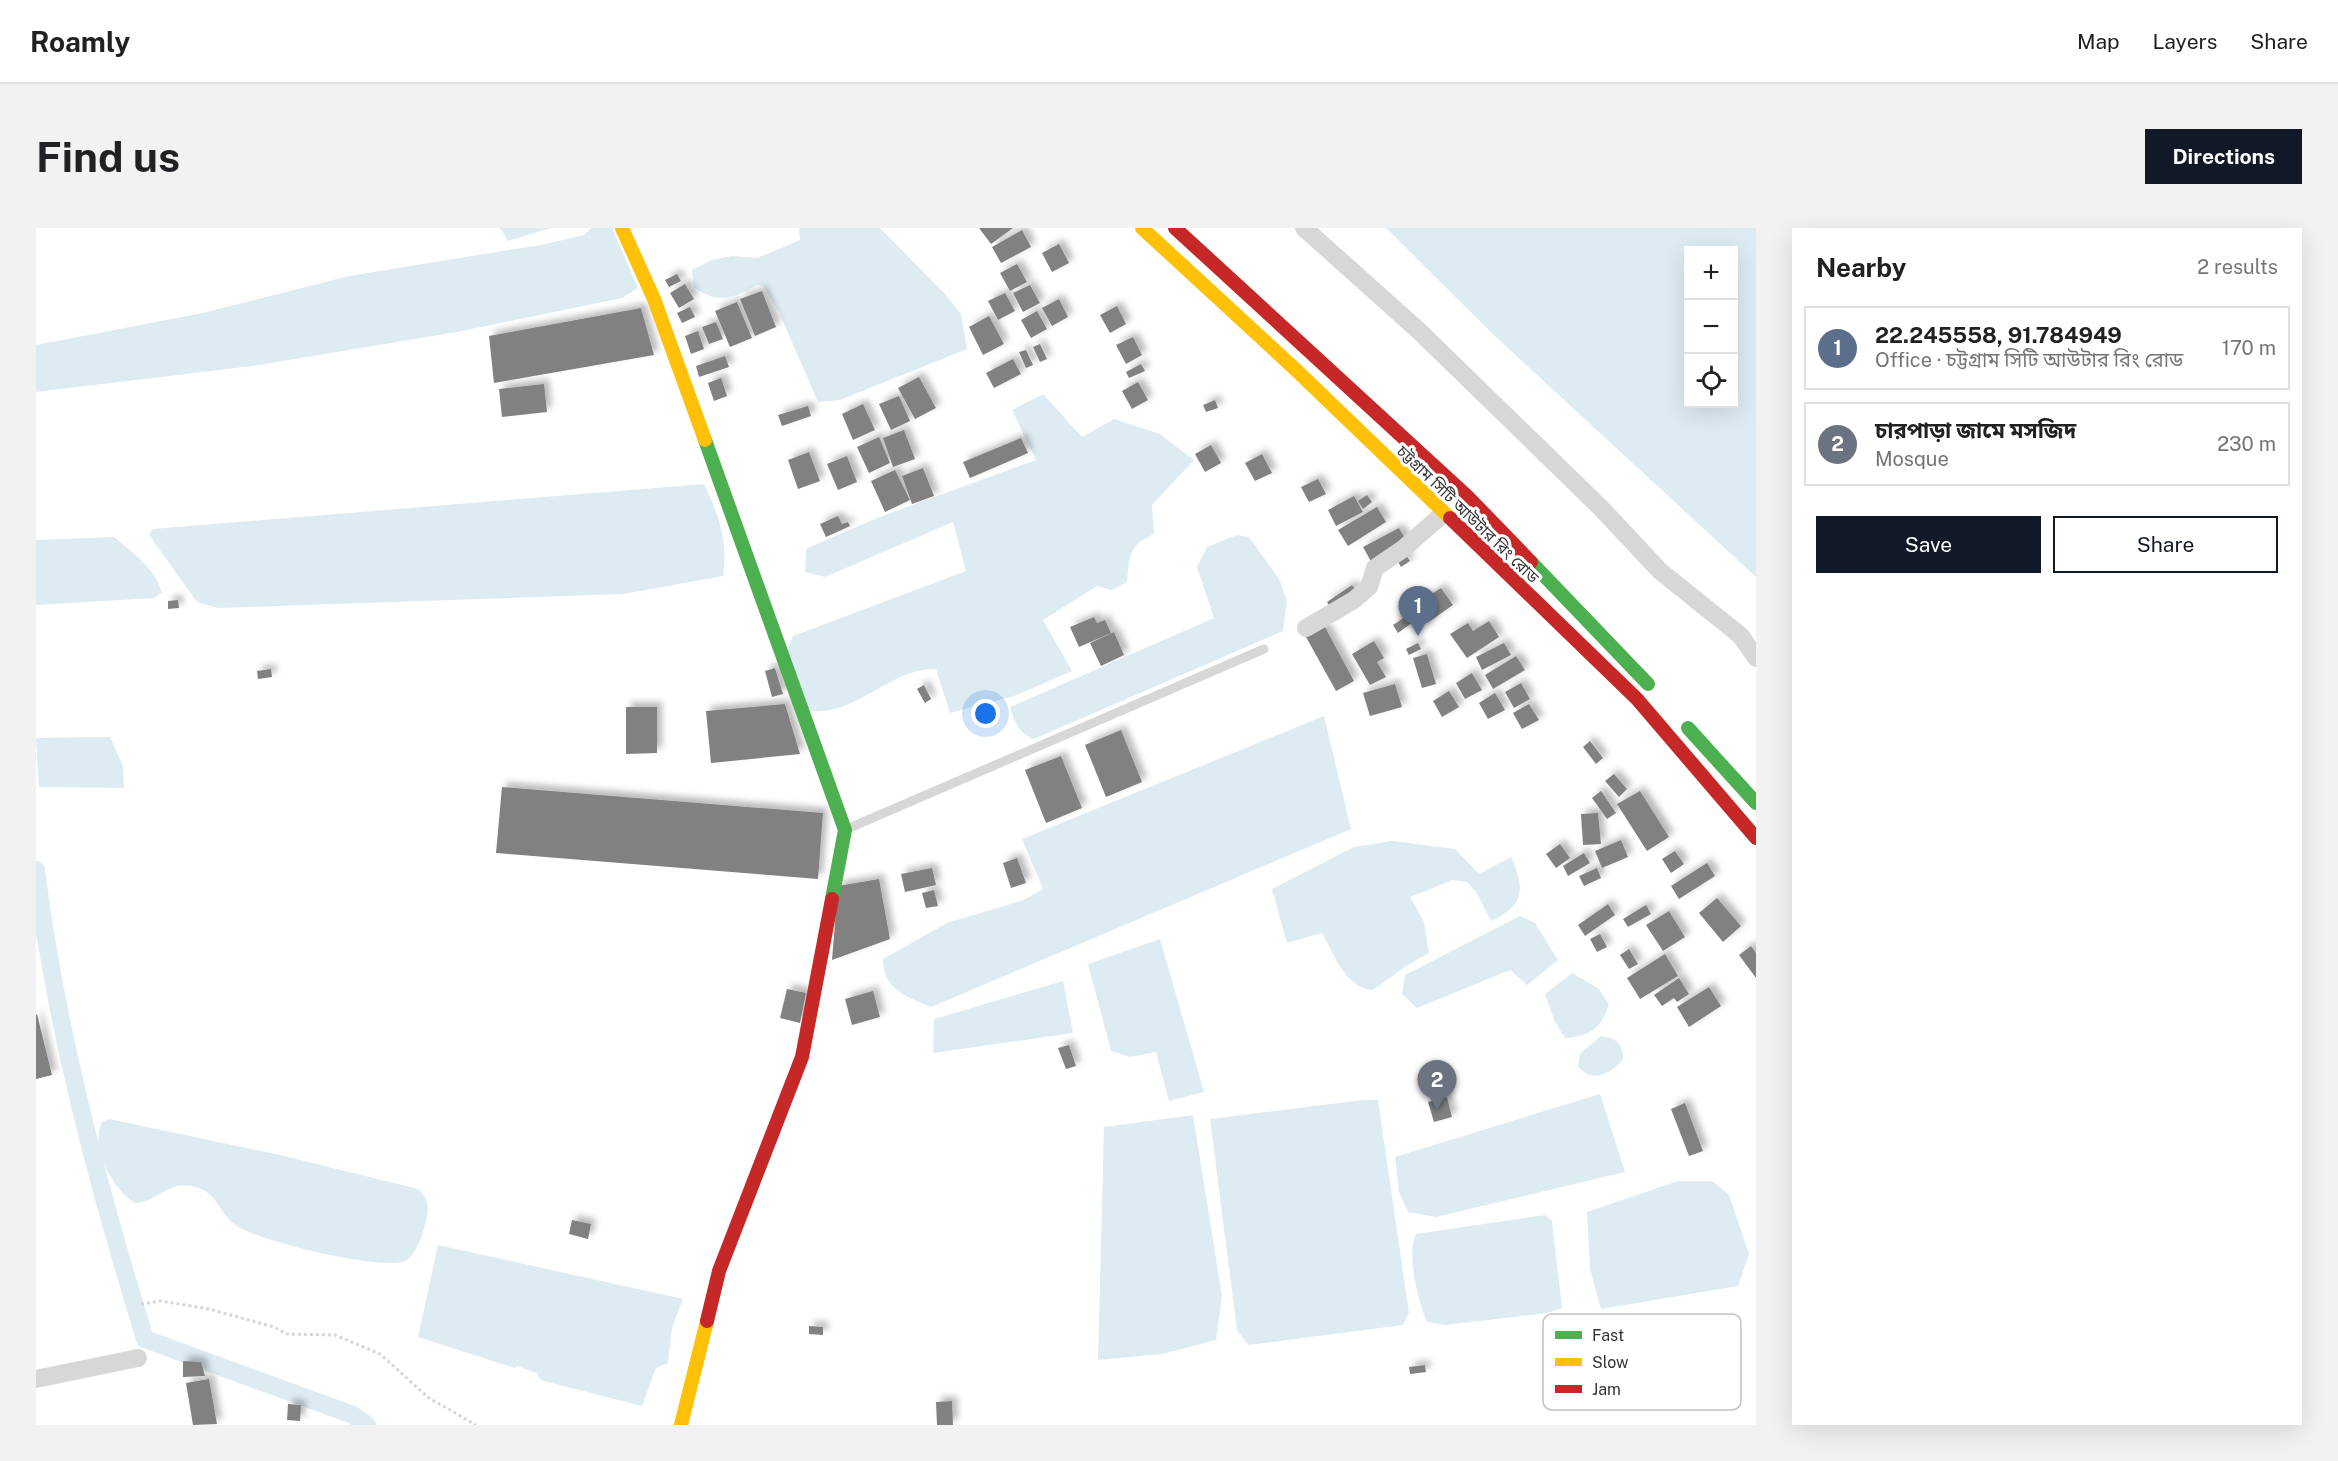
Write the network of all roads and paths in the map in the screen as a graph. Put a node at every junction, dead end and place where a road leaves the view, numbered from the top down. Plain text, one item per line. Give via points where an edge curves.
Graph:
1 (622, 228) edge
2 (1142, 228) edge
3 (1175, 228) edge
4 (1304, 228) edge
5 (1443, 514) junction
6 (1306, 628) dead end
7 (1264, 649) dead end
8 (1756, 658) edge
9 (1659, 695) dead end
10 (1681, 720) dead end
11 (1756, 803) edge
12 (845, 830) junction
13 (1756, 838) edge
14 (141, 1304) dead end
15 (138, 1358) dead end
16 (36, 1379) edge
17 (476, 1425) edge
18 (681, 1425) edge

1 - 12 main road via 654,299
2 - 5 main road, চট্টগ্রাম সিটি আউটার রিং রোড via 1295,369
3 - 9 main road, চট্টগ্রাম সিটি আউটার রিং রোড via 1470,498
4 - 8 street via 1418,330 1601,508 1660,571 1741,636
5 - 6 street via 1375,568 1369,587 1354,600
5 - 13 main road, চট্টগ্রাম সিটি আউটার রিং রোড via 1637,699
7 - 12 lane
10 - 11 main road
12 - 18 main road via 802,1057 719,1271
14 - 17 path via 161,1301 209,1309 287,1334 335,1335 380,1354 429,1398
15 - 16 street

